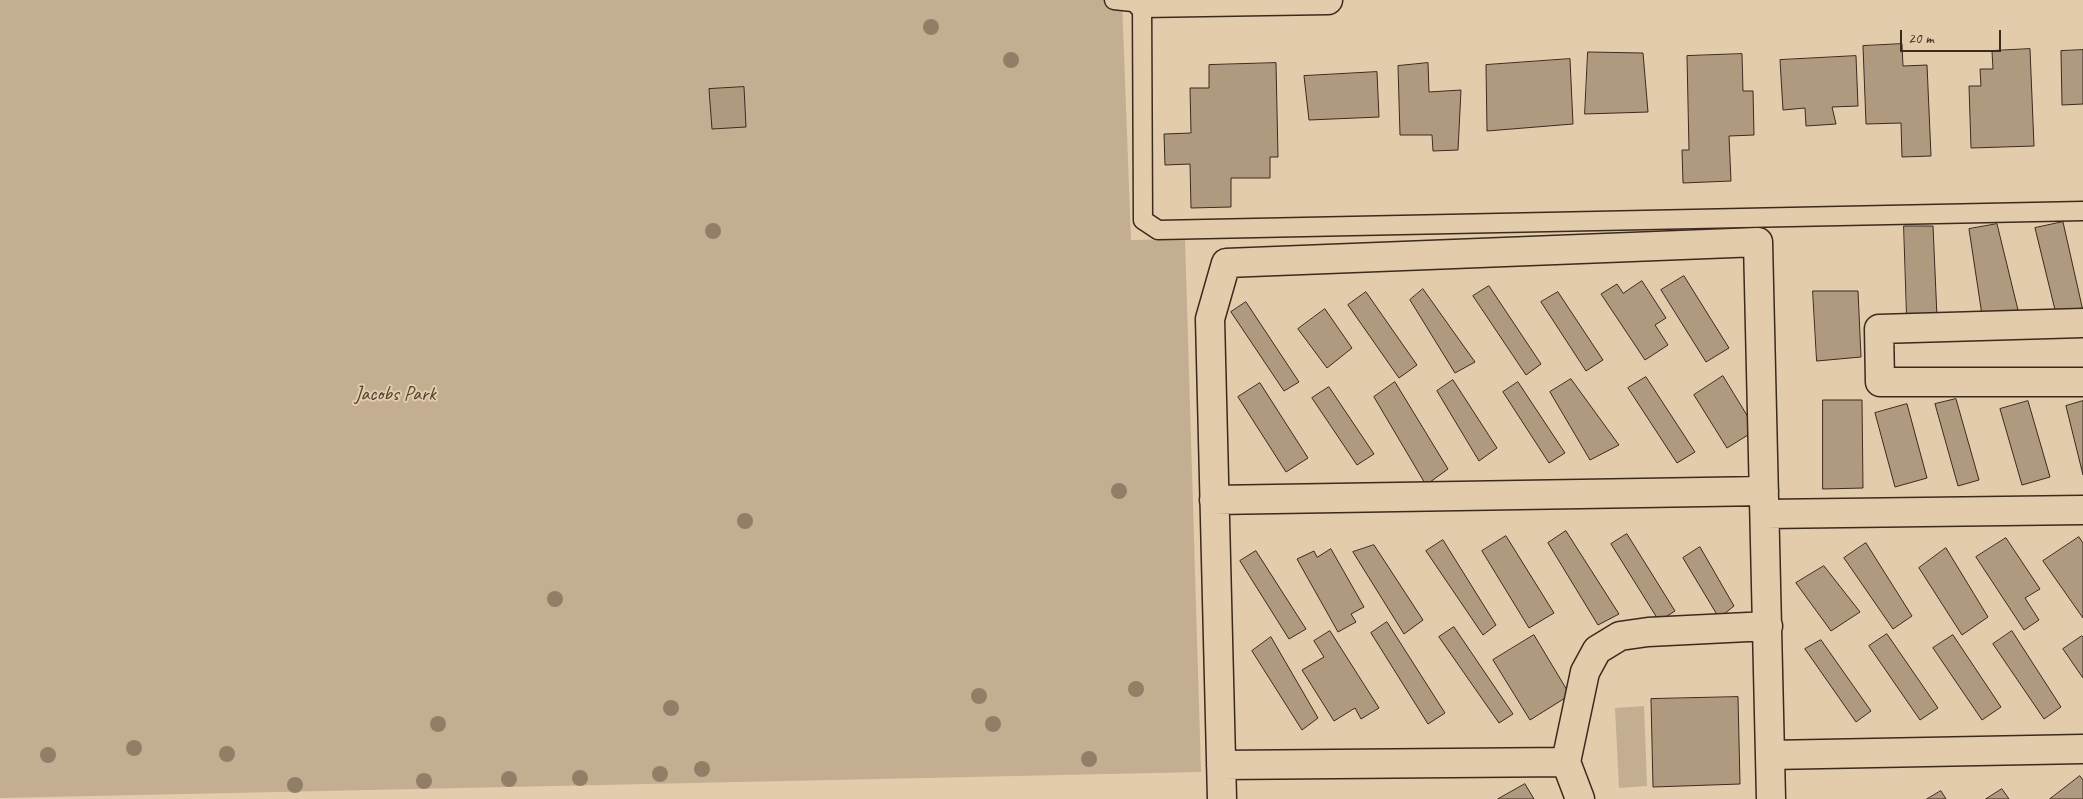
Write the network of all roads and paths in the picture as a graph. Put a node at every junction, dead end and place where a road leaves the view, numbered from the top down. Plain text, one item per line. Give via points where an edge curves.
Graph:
1 (1114, 0) edge
2 (1328, 0) edge
3 (1142, 2) edge
4 (2083, 211) edge
5 (2083, 323) edge
6 (2083, 382) edge
7 (1214, 500) junction
8 (1764, 502) junction
9 (2083, 510) edge
10 (1768, 626) junction
11 (2083, 750) edge
12 (1770, 755) junction
13 (1566, 762) junction
14 (1221, 765) junction
15 (1222, 799) edge
16 (1580, 799) edge
17 (1771, 799) edge

1 - 3 lane
2 - 3 street
3 - 4 lane via 1143,220 1158,230
5 - 6 street via 1879,329 1880,382
7 - 8 street
7 - 8 street via 1210,319 1226,263 1758,242
7 - 14 street
8 - 9 street
8 - 10 street
10 - 12 street
10 - 13 street via 1648,632 1620,636 1597,650 1585,672
11 - 12 street
12 - 17 street
13 - 14 street
13 - 16 street
14 - 15 street

